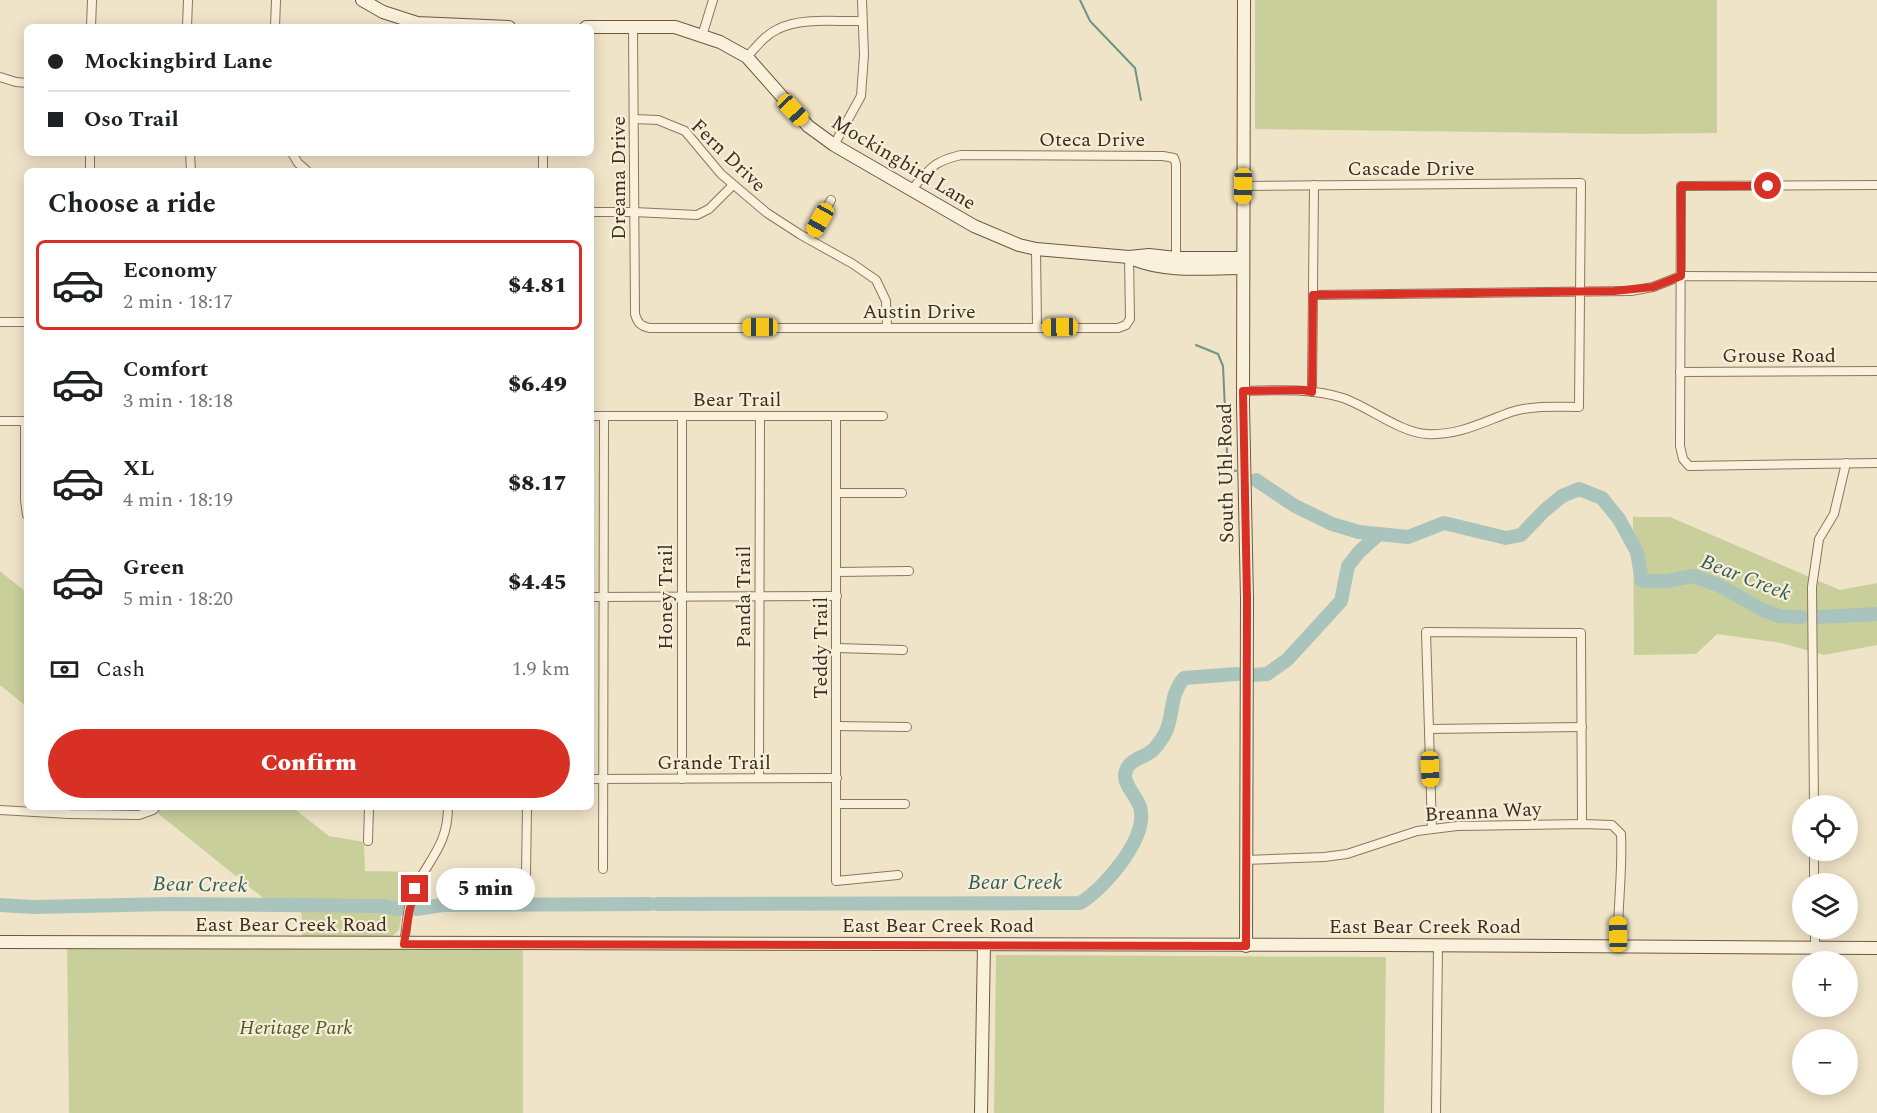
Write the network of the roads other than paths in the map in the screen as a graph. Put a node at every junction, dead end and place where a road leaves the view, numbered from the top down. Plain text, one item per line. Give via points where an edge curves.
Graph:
1 (92, 0) edge
2 (188, 0) edge
3 (276, 0) edge
4 (362, 0) edge
5 (713, 0) edge
6 (862, 0) edge
7 (1244, 0) edge
8 (862, 21) junction
9 (91, 24) edge
10 (187, 24) edge
11 (275, 24) edge
12 (440, 24) edge
13 (594, 27) edge
14 (633, 27) junction
15 (702, 36) junction
16 (747, 57) junction
17 (0, 76) edge
18 (24, 83) edge
19 (634, 119) junction
20 (834, 145) junction
21 (294, 156) edge
22 (304, 168) edge
23 (733, 185) junction
24 (1314, 185) junction
25 (1877, 185) edge
26 (1243, 186) junction
27 (912, 189) junction
28 (831, 200) dead end
29 (594, 212) edge
30 (634, 212) junction
31 (809, 239) junction
32 (1036, 249) junction
33 (1129, 257) junction
34 (1176, 263) junction
35 (1243, 263) junction
36 (1681, 276) junction
37 (1877, 277) edge
38 (1580, 292) junction
39 (1313, 295) junction
40 (0, 322) edge
41 (24, 322) edge
42 (642, 326) joint
43 (887, 327) junction
44 (1037, 328) junction
45 (1877, 371) edge
46 (1680, 372) junction
47 (1243, 391) junction
48 (1312, 392) junction
49 (594, 416) edge
50 (604, 416) junction
51 (682, 416) junction
52 (760, 416) junction
53 (836, 416) junction
54 (883, 417) dead end
55 (0, 421) edge
56 (24, 421) edge
57 (1845, 463) junction
58 (1877, 463) edge
59 (836, 493) junction
60 (902, 493) dead end
61 (909, 571) dead end
62 (837, 572) junction
63 (837, 596) junction
64 (594, 597) edge
65 (604, 597) junction
66 (681, 597) junction
67 (760, 597) junction
68 (837, 648) junction
69 (903, 650) dead end
70 (837, 726) junction
71 (907, 727) dead end
72 (1582, 727) junction
73 (1429, 729) junction
74 (759, 778) junction
75 (837, 778) junction
76 (594, 779) edge
77 (604, 779) junction
78 (682, 779) junction
79 (1814, 795) edge
80 (837, 804) junction
81 (905, 804) dead end
82 (0, 810) edge
83 (153, 810) edge
84 (369, 810) edge
85 (448, 810) edge
86 (526, 810) edge
87 (69, 811) edge
88 (1582, 824) junction
89 (1432, 829) junction
90 (368, 841) dead end
91 (1245, 860) junction
92 (603, 869) dead end
93 (526, 873) dead end
94 (898, 875) dead end
95 (1815, 939) edge
96 (0, 942) edge
97 (404, 944) junction
98 (984, 944) junction
99 (1246, 946) junction
100 (1438, 946) junction
101 (1618, 947) junction
102 (1815, 948) junction
103 (1877, 948) edge
104 (981, 1113) edge
105 (1436, 1113) edge

1 - 9 street
2 - 10 street
3 - 11 street
4 - 12 main road via 417,23
5 - 15 street
6 - 8 street
7 - 26 main road, South Uhl Road
8 - 16 street via 795,23 764,38
8 - 20 street via 861,96
13 - 14 main road, Mockingbird Lane
14 - 15 main road, Mockingbird Lane via 675,27
14 - 19 street, Dreama Drive
15 - 16 main road, Mockingbird Lane
16 - 20 main road, Mockingbird Lane via 808,126
17 - 18 street
19 - 23 street, Fern Drive via 658,120 685,131
19 - 30 street, Dreama Drive
20 - 27 main road, Mockingbird Lane
21 - 22 street
23 - 30 street via 709,209 697,215
23 - 31 street, Fern Drive via 767,213
24 - 26 street, Cascade Drive
24 - 38 street, Cascade Drive via 1581,183
24 - 39 street
25 - 36 street via 1681,186
26 - 35 main road, South Uhl Road
27 - 32 main road, Mockingbird Lane via 974,226
27 - 34 street, Oteca Drive via 933,165 961,155 1174,158
28 - 31 street
29 - 30 street
30 - 42 street, Dreama Drive via 635,314
31 - 43 street, Fern Drive via 876,280 886,301
32 - 33 main road, Mockingbird Lane
32 - 44 street
33 - 34 main road, Mockingbird Lane via 1149,255
33 - 44 street, Austin Drive via 1130,319 1126,325
34 - 35 main road, Mockingbird Lane
35 - 47 main road, South Uhl Road
36 - 37 street
36 - 38 street via 1631,291
36 - 46 street
38 - 39 street
38 - 48 street via 1579,406 1537,407 1456,433 1425,435 1344,399
39 - 48 street
40 - 41 street
42 - 43 street, Austin Drive
43 - 44 street, Austin Drive
45 - 46 street, Grouse Road
46 - 57 street via 1680,446 1689,466
47 - 48 street
47 - 91 main road, South Uhl Road via 1247,598
49 - 50 street, Bear Trail
50 - 51 street, Bear Trail
50 - 65 street
51 - 52 street, Bear Trail
51 - 66 street, Honey Trail
52 - 53 street, Bear Trail
52 - 67 street, Panda Trail
53 - 54 street, Bear Trail
53 - 59 street, Teddy Trail
55 - 56 street
57 - 58 street
57 - 79 street via 1834,514 1818,539 1812,587
59 - 60 street
59 - 62 street, Teddy Trail
61 - 62 street
62 - 63 street, Teddy Trail
63 - 67 street
63 - 68 street, Teddy Trail
64 - 65 street
65 - 66 street
65 - 77 street
66 - 67 street
66 - 78 street, Honey Trail
67 - 74 street, Panda Trail
68 - 69 street
68 - 70 street, Teddy Trail
70 - 71 street
70 - 75 street, Teddy Trail
72 - 73 street
72 - 73 street via 1581,633 1426,632
72 - 88 street
73 - 89 street
74 - 75 street, Grande Trail
74 - 78 street, Grande Trail
75 - 80 street, Teddy Trail
76 - 77 street, Grande Trail
77 - 78 street, Grande Trail
77 - 92 street
80 - 81 street
80 - 94 street, Teddy Trail via 836,881
82 - 87 street
83 - 87 street via 139,814
84 - 90 street
85 - 97 street via 441,843 415,889
86 - 93 street
88 - 89 street, Breanna Way
88 - 101 street, Breanna Way via 1612,825 1622,834
89 - 91 street, Breanna Way via 1347,854
91 - 99 main road, South Uhl Road
95 - 102 street
96 - 97 main road, East Bear Creek Road
97 - 98 main road, East Bear Creek Road
98 - 99 main road, East Bear Creek Road
98 - 104 main road
99 - 100 main road, East Bear Creek Road
100 - 101 main road, East Bear Creek Road
100 - 105 street
101 - 102 main road, East Bear Creek Road
102 - 103 main road, East Bear Creek Road

